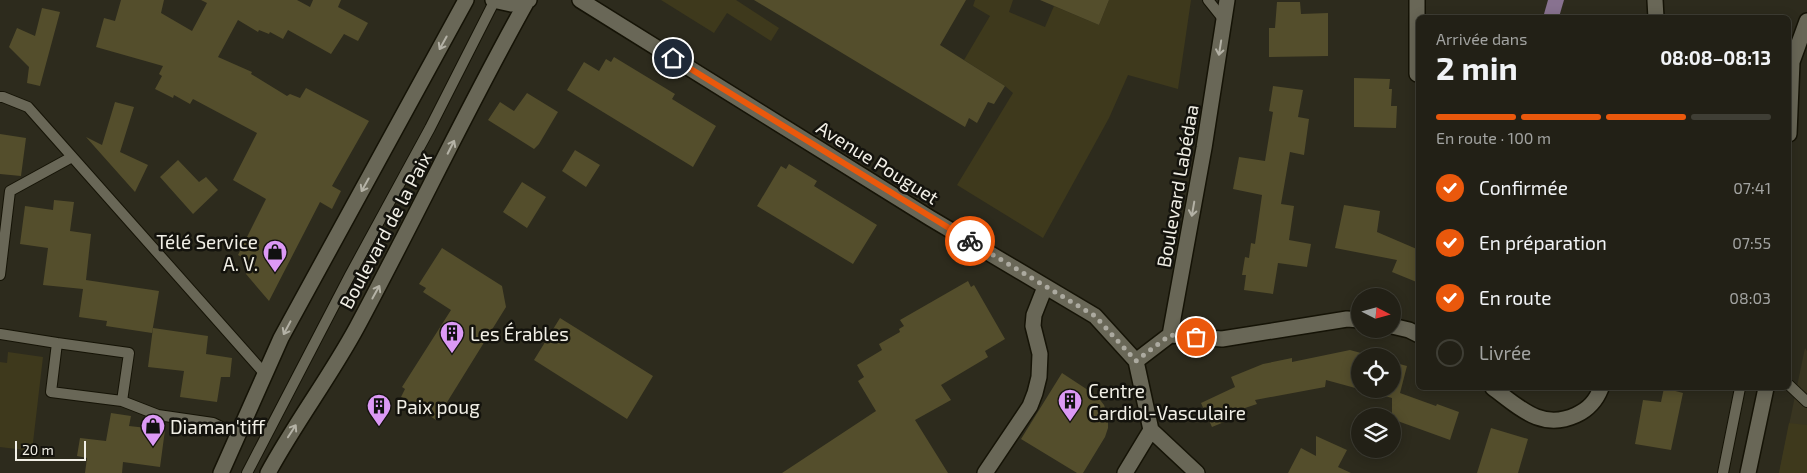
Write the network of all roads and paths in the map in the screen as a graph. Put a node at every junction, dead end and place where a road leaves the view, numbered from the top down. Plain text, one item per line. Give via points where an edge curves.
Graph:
1 (466, 0) edge
2 (494, 0) edge
3 (528, 0) edge
4 (580, 0) edge
5 (1208, 0) edge
6 (1227, 0) edge
7 (1417, 0) edge
8 (1655, 0) edge
9 (1417, 15) edge
10 (1656, 15) edge
11 (1224, 20) junction
12 (1807, 21) edge
13 (1791, 86) edge
14 (0, 97) edge
15 (72, 157) junction
16 (0, 275) edge
17 (1046, 287) junction
18 (1351, 319) edge
19 (1401, 328) edge
20 (0, 334) edge
21 (1416, 334) edge
22 (1170, 335) junction
23 (57, 343) junction
24 (1136, 361) junction
25 (265, 374) junction
26 (1791, 387) edge
27 (1496, 390) edge
28 (1600, 390) edge
29 (1740, 390) edge
30 (1766, 390) edge
31 (122, 400) junction
32 (1807, 402) edge
33 (1151, 430) junction
34 (238, 435) junction
35 (221, 473) edge
36 (247, 473) edge
37 (268, 473) edge
38 (985, 473) edge
39 (1125, 473) edge
40 (1196, 473) edge
41 (1724, 473) edge
42 (1748, 473) edge

1 -> 25 street, Boulevard de la Paix via 281,338
2 - 3 street via 511,4
2 - 36 lane via 430,128
37 -> 3 street, Boulevard de la Paix via 348,343
4 - 17 street, Avenue Pouguet
5 - 11 lane
6 - 11 street, Boulevard Labédaa
7 - 9 street
8 - 10 street
11 -> 22 street, Boulevard Labédaa
12 - 13 street via 1792,62
14 - 15 lane via 28,107
15 - 16 lane via 10,191
15 - 25 lane
17 - 24 street, Avenue Pouguet via 1095,316
17 - 38 street via 1034,315 1033,326 1040,354 1035,393 1030,406
18 - 22 street via 1222,339
19 - 21 street
20 - 23 lane
22 - 24 street
23 - 31 lane via 129,353
23 - 31 lane via 50,392
24 - 33 street
25 - 34 street, Boulevard de la Paix
26 - 32 lane
27 - 28 street via 1528,414 1558,421 1584,411
29 - 41 lane
30 - 42 street
31 - 34 lane via 158,415 213,423
33 - 39 street
33 - 40 street
34 - 35 street, Boulevard de la Paix

